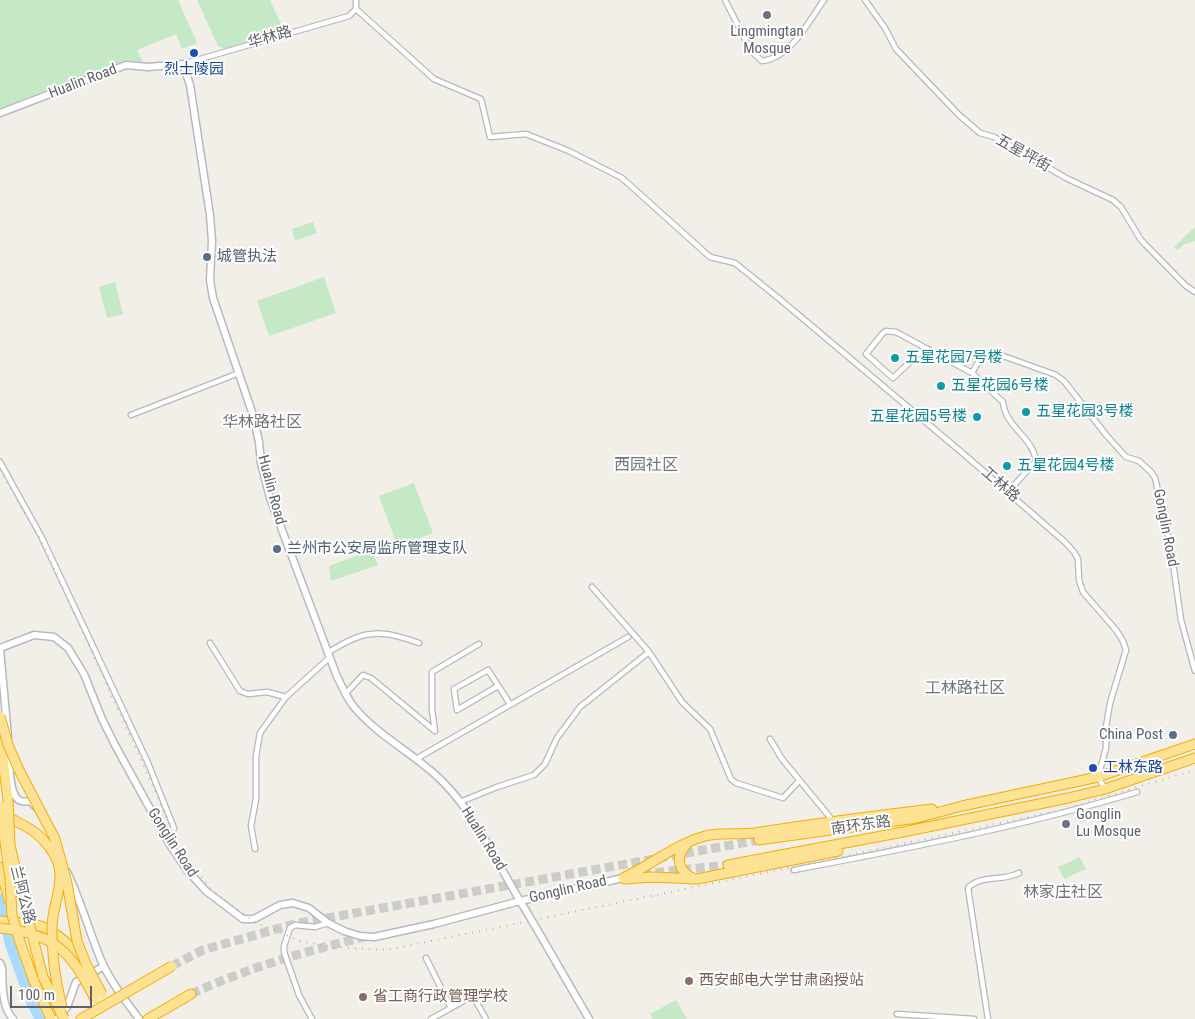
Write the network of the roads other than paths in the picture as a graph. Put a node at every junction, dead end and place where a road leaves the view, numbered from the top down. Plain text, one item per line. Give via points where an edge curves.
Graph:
1 (356, 0) edge
2 (725, 0) edge
3 (824, 0) edge
4 (864, 0) edge
5 (356, 9) junction
6 (182, 64) junction
7 (0, 113) edge
8 (1195, 292) edge
9 (925, 348) junction
10 (239, 373) junction
11 (972, 373) junction
12 (131, 415) dead end
13 (0, 462) edge
14 (1008, 492) junction
15 (592, 587) dead end
16 (628, 637) dead end
17 (210, 643) dead end
18 (419, 643) dead end
19 (479, 644) dead end
20 (0, 648) edge
21 (649, 652) junction
22 (328, 655) junction
23 (1195, 671) edge
24 (498, 686) junction
25 (346, 694) junction
26 (286, 697) junction
27 (510, 704) junction
28 (0, 716) edge
29 (0, 736) edge
30 (770, 739) dead end
31 (1195, 744) edge
32 (1195, 758) edge
33 (416, 759) junction
34 (1098, 777) junction
35 (799, 781) junction
36 (1105, 788) junction
37 (1137, 792) dead end
38 (460, 802) junction
39 (0, 806) edge
40 (962, 806) junction
41 (0, 818) edge
42 (833, 821) junction
43 (903, 832) junction
44 (167, 840) junction
45 (759, 840) tunnel mouth
46 (690, 842) junction
47 (255, 849) dead end
48 (820, 854) junction
49 (728, 865) tunnel mouth
50 (822, 865) junction
51 (0, 867) edge
52 (794, 870) dead end
53 (1019, 874) dead end
54 (623, 878) junction
55 (697, 879) junction
56 (520, 901) junction
57 (12, 915) junction
58 (0, 921) edge
59 (328, 923) junction
60 (0, 928) edge
61 (426, 958) dead end
62 (0, 963) edge
63 (86, 964) junction
64 (104, 966) junction
65 (172, 966) tunnel mouth
66 (191, 994) tunnel mouth
67 (98, 996) junction
68 (115, 999) junction
69 (451, 1008) junction
70 (94, 1011) junction
71 (897, 1014) dead end
72 (435, 1018) edge
73 (13, 1019) edge
74 (51, 1019) edge
75 (56, 1019) edge
76 (65, 1019) edge
77 (81, 1019) edge
78 (139, 1019) edge
79 (148, 1019) edge
80 (312, 1019) edge
81 (486, 1019) edge
82 (589, 1019) edge
83 (974, 1019) edge
84 (988, 1019) edge

1 - 5 street
2 - 3 street via 751,51 762,60 772,60 789,48
4 - 8 street, 五星坪街 via 896,49 959,115 980,133 994,137 1066,178 1113,200 1121,207 1141,240
5 - 6 street, 华林路 via 349,16
5 - 14 street, 工林路 via 434,79 481,99 490,137 526,134 622,178 710,257 735,263
6 - 7 street, Hualin Road via 126,66
6 - 10 street, Hualin Road via 190,85 212,233 211,288
9 - 9 street via 896,332 886,331 866,354 893,378
9 - 11 street
10 - 12 street
10 - 22 street, Hualin Road via 257,431 270,498
11 - 14 street via 1003,402 1007,418 1035,456 1036,461
11 - 23 street, Gonglin Road via 983,356 995,353 1056,374 1126,457 1151,472 1171,549 1181,620
13 - 44 street via 42,536 148,763 174,828
14 - 34 street, 工林路 via 1074,552 1083,592 1125,645 1110,703 1106,748
15 - 21 street
16 - 27 street
17 - 26 street via 240,691 248,694 267,692
18 - 22 street via 372,634 348,640
19 - 25 street via 432,672 435,730 371,678 363,675
20 - 44 street, Gonglin Road via 34,635 54,637 68,648 84,674 115,745
20 - 64 street, Gonglin Road via 11,787 21,801 30,801 36,806 74,885
21 - 35 street via 682,702 710,729 731,779 783,798
21 - 38 street via 580,707 557,738 545,764 534,775
22 - 25 street, Hualin Road
22 - 26 street
24 - 24 street via 488,670 454,689 457,710
24 - 27 street
25 - 33 street, Hualin Road via 362,715
26 - 47 street via 260,733 251,826
27 - 33 street
28 - 63 highway, bridge via 19,770 55,839 77,941
29 - 76 highway, 兰阿公路, bridge via 10,845 18,881 43,977
30 - 35 street
31 - 34 highway
32 - 36 highway
33 - 38 street, Hualin Road
34 - 36 street
34 - 40 highway
35 - 42 street
36 - 43 highway
37 - 50 street via 1026,823
38 - 56 street, Hualin Road
39 - 57 highway, 兰阿公路, bridge
40 - 42 highway
40 - 45 highway, 南环东路 via 917,818
41 - 76 highway, bridge via 10,818 43,838 59,868 61,876 52,923 52,946 53,970
42 - 46 highway via 706,836
43 - 48 highway via 879,842
43 - 49 highway, 南环东路
44 - 59 street, Gonglin Road via 206,891 243,919 254,919 280,905 293,903 309,908
46 - 54 highway
46 - 55 highway via 681,850 679,863 685,874
48 - 50 street
48 - 55 highway
50 - 52 street
51 - 57 highway, bridge
53 - 84 street via 1010,878 980,880 968,888
54 - 55 highway
54 - 56 street, Gonglin Road
56 - 59 street, Gonglin Road via 385,936 360,936
56 - 82 street, Hualin Road, bridge
57 - 74 highway, 兰阿公路, bridge via 34,981
58 - 63 highway, bridge via 43,927 74,948
59 - 80 street via 315,928 295,925 290,928 284,946 299,995
60 - 67 highway, bridge via 42,936 61,949 74,961
61 - 69 street
62 - 73 street via 4,1002
63 - 67 highway, bridge
64 - 75 street via 76,982 67,1007
64 - 78 street, Gonglin Road
65 - 68 highway, bridge
66 - 79 highway
67 - 68 highway
67 - 70 highway
68 - 70 highway
69 - 72 street
69 - 81 street via 467,999 473,1000
70 - 77 highway
71 - 83 street

